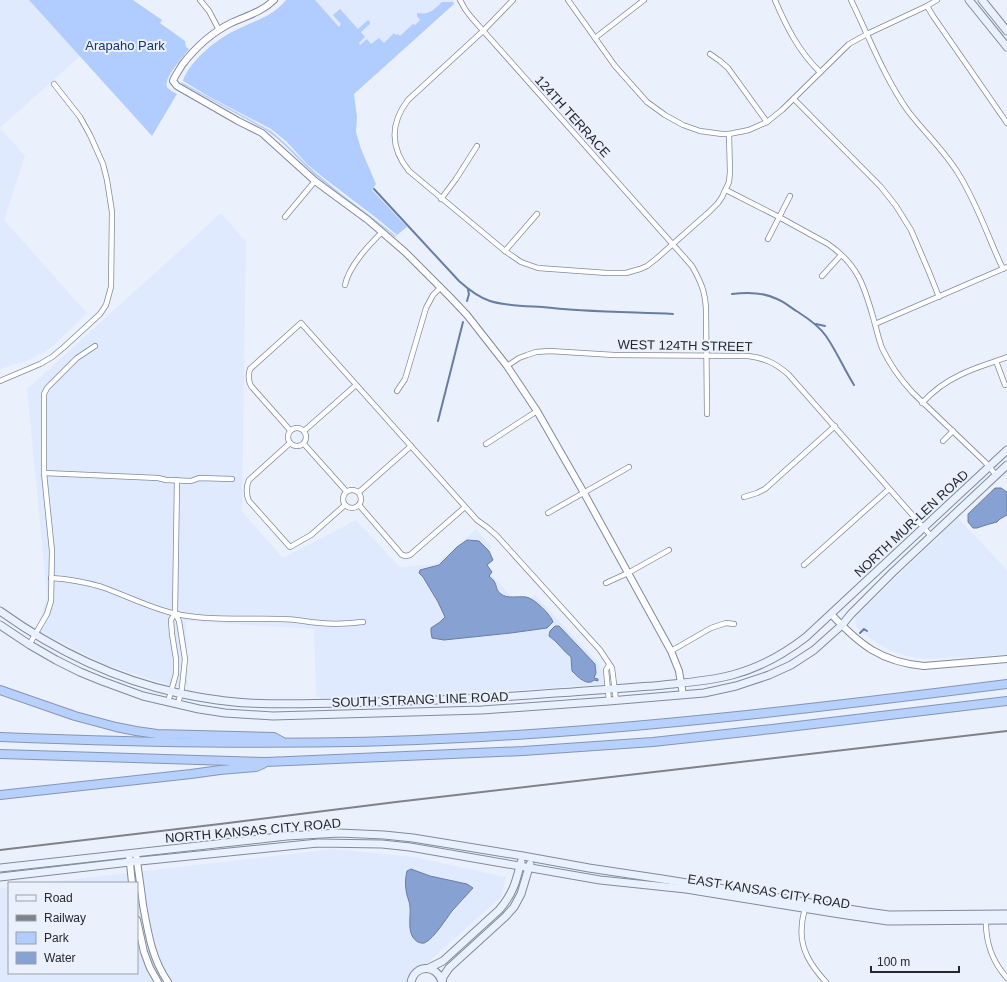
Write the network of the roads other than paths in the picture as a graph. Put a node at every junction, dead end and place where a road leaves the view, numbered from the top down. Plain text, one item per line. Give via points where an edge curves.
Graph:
1 (200, 0) edge
2 (274, 0) edge
3 (460, 0) edge
4 (513, 0) edge
5 (568, 0) edge
6 (644, 0) edge
7 (775, 0) edge
8 (851, 0) edge
9 (937, 0) edge
10 (969, 0) edge
11 (982, 0) edge
12 (927, 6) junction
13 (220, 30) junction
14 (483, 31) junction
15 (1007, 31) edge
16 (867, 34) junction
17 (595, 38) junction
18 (1007, 47) edge
19 (710, 54) dead end
20 (820, 72) junction
21 (54, 84) dead end
22 (794, 99) junction
23 (767, 122) junction
24 (1007, 123) edge
25 (729, 134) junction
26 (477, 146) dead end
27 (315, 181) junction
28 (726, 190) junction
29 (790, 196) dead end
30 (442, 198) junction
31 (536, 214) dead end
32 (285, 217) dead end
33 (779, 217) junction
34 (382, 232) junction
35 (768, 239) dead end
36 (673, 244) junction
37 (505, 251) junction
38 (841, 255) junction
39 (1005, 268) edge
40 (822, 276) dead end
41 (345, 285) dead end
42 (441, 287) junction
43 (939, 297) junction
44 (875, 324) junction
45 (95, 346) dead end
46 (707, 356) junction
47 (1007, 357) edge
48 (996, 361) junction
49 (507, 366) junction
50 (0, 381) edge
51 (356, 385) junction
52 (1004, 385) dead end
53 (397, 391) dead end
54 (922, 402) junction
55 (537, 411) junction
56 (707, 414) dead end
57 (834, 426) junction
58 (290, 430) junction
59 (304, 431) junction
60 (952, 431) junction
61 (943, 441) dead end
62 (290, 443) junction
63 (304, 444) junction
64 (486, 444) dead end
65 (411, 446) junction
66 (1007, 450) edge
67 (1007, 465) edge
68 (989, 466) junction
69 (629, 467) dead end
70 (44, 474) junction
71 (996, 475) junction
72 (232, 479) dead end
73 (177, 480) junction
74 (889, 489) junction
75 (346, 491) junction
76 (359, 492) junction
77 (584, 493) junction
78 (744, 497) dead end
79 (345, 505) junction
80 (359, 505) junction
81 (465, 507) junction
82 (548, 512) dead end
83 (923, 528) junction
84 (931, 536) junction
85 (669, 550) dead end
86 (804, 565) dead end
87 (628, 573) junction
88 (51, 578) junction
89 (606, 583) dead end
90 (0, 611) edge
91 (175, 614) junction
92 (831, 614) junction
93 (363, 622) dead end
94 (734, 624) dead end
95 (0, 625) edge
96 (842, 625) junction
97 (34, 634) junction
98 (29, 645) junction
99 (671, 651) junction
100 (1007, 660) edge
101 (682, 683) junction
102 (1007, 684) edge
103 (611, 689) junction
104 (0, 690) edge
105 (170, 691) junction
106 (181, 693) junction
107 (683, 695) junction
108 (612, 701) junction
109 (1007, 701) edge
110 (168, 702) junction
111 (178, 704) junction
112 (0, 737) edge
113 (284, 743) junction
114 (0, 754) edge
115 (266, 762) junction
116 (0, 795) edge
117 (132, 853) junction
118 (523, 856) junction
119 (532, 858) junction
120 (133, 862) junction
121 (520, 866) junction
122 (529, 867) junction
123 (0, 868) edge
124 (0, 877) edge
125 (132, 882) edge
126 (137, 882) edge
127 (138, 886) edge
128 (806, 906) junction
129 (1007, 914) edge
130 (986, 918) junction
131 (1007, 920) edge
132 (138, 925) edge
133 (429, 968) junction
134 (1007, 978) edge
135 (158, 982) edge
136 (168, 982) edge
137 (411, 982) edge
138 (442, 982) edge
139 (826, 982) edge

1 - 13 street
2 - 13 street via 262,10
3 - 14 street, 124TH TERRACE
4 - 14 street
5 - 17 street
6 - 17 street
7 - 20 street via 800,48
8 - 16 street
9 - 12 street
10 - 18 main road
11 - 15 main road
12 - 16 street
12 - 24 street
13 - 27 street via 190,54 173,81 262,133
14 - 30 street via 408,100 400,111 396,123 395,140 401,160 409,171
14 - 36 street, 124TH TERRACE
16 - 20 street via 849,44
16 - 39 street via 900,98 950,161 964,183
17 - 25 street via 615,66 647,102 665,115 700,131
19 - 23 street via 728,68
20 - 22 street
21 - 50 street via 90,134 107,180 112,212 111,287 106,305 100,314 63,348 40,364
22 - 23 street
22 - 43 street via 881,187 896,206 911,230
23 - 25 street via 749,130
25 - 28 street via 730,172
26 - 30 street
27 - 32 street
27 - 34 street
28 - 33 street
28 - 36 street via 718,203
29 - 33 street
30 - 37 street
31 - 37 street
33 - 35 street
33 - 38 street via 828,244
34 - 41 street via 354,265
34 - 42 street
36 - 37 street via 647,266 634,272 619,273 538,268 521,262
36 - 46 street, 124TH TERRACE via 692,266 703,288
38 - 40 street
38 - 44 street via 860,278
39 - 43 street
42 - 49 street via 467,315
42 - 53 street via 426,308 405,379
43 - 44 street
44 - 54 street via 881,346 891,367
45 - 70 street via 77,358 44,394
46 - 49 street, WEST 124TH STREET via 550,351 527,355
46 - 56 street, 124TH TERRACE
46 - 57 street, WEST 124TH STREET via 756,357 777,365
47 - 48 street
48 - 52 street
48 - 54 street via 953,378
49 - 55 street
51 - 58 street via 301,323 250,369 248,374 251,386
51 - 59 street
51 - 65 street
54 - 60 street
55 - 64 street
55 - 77 street
57 - 74 street, WEST 124TH STREET
57 - 78 street via 765,489
58 - 59 street via 299,428
58 - 62 street
59 - 63 street
60 - 61 street
60 - 68 street
62 - 63 street via 296,447
62 - 79 street via 248,480 249,501 290,547 311,535
63 - 75 street
65 - 76 street
65 - 81 street
66 - 68 main road, NORTH MUR-LEN ROAD
67 - 71 main road, NORTH MUR-LEN ROAD
68 - 71 street
68 - 83 main road, NORTH MUR-LEN ROAD
69 - 77 street
70 - 73 street
70 - 88 street via 52,551
71 - 84 main road, NORTH MUR-LEN ROAD
72 - 73 street
73 - 91 street
74 - 83 street, WEST 124TH STREET
74 - 86 street
75 - 76 street via 353,489
75 - 79 street via 343,496
76 - 80 street via 362,500
77 - 82 street
77 - 87 street
79 - 80 street via 353,508
80 - 81 street via 402,555 406,556
81 - 103 street via 498,536 600,650 612,668
83 - 84 street, WEST 124TH STREET
83 - 92 main road, NORTH MUR-LEN ROAD
84 - 96 main road, NORTH MUR-LEN ROAD
85 - 87 street
87 - 89 street
87 - 99 street
88 - 91 street via 85,582
88 - 97 street via 51,601 47,614
90 - 97 main road, SOUTH STRANG LINE ROAD
91 - 93 street via 210,619 282,619 335,624
91 - 105 street via 171,620 176,674
91 - 106 street via 179,621 185,658
92 - 96 street
92 - 101 main road, SOUTH STRANG LINE ROAD via 794,647 750,669 703,681
94 - 99 street via 726,623 711,628
95 - 98 main road, SOUTH STRANG LINE ROAD
96 - 100 street via 862,644 895,661 933,666
96 - 107 main road, SOUTH STRANG LINE ROAD via 814,650 774,673 736,686
97 - 98 street
97 - 105 main road, SOUTH STRANG LINE ROAD via 101,668
98 - 110 main road, SOUTH STRANG LINE ROAD via 80,672 143,696
99 - 101 street
101 - 103 main road, SOUTH STRANG LINE ROAD
101 - 107 street
102 - 113 highway via 737,716 598,729 459,738
103 - 106 main road, SOUTH STRANG LINE ROAD via 482,698 322,704 248,703
103 - 108 street
104 - 113 highway via 75,716 129,730 157,734 274,737
105 - 106 main road, SOUTH STRANG LINE ROAD
105 - 110 street
106 - 111 street
107 - 108 main road, SOUTH STRANG LINE ROAD
108 - 111 main road, SOUTH STRANG LINE ROAD via 482,710 273,716 225,713
109 - 115 highway via 653,742 479,754
110 - 111 main road, SOUTH STRANG LINE ROAD
112 - 113 highway via 115,742
114 - 115 highway
115 - 116 highway via 256,767
117 - 118 main road, NORTH KANSAS CITY ROAD via 287,836 339,833 384,834
117 - 120 street
117 - 123 main road, NORTH KANSAS CITY ROAD
118 - 119 main road, NORTH KANSAS CITY ROAD
118 - 121 main road
119 - 122 main road
119 - 128 main road, EAST KANSAS CITY ROAD
120 - 121 main road, NORTH KANSAS CITY ROAD via 318,844 360,843 410,847
120 - 124 main road, NORTH KANSAS CITY ROAD
120 - 125 street
120 - 126 street
121 - 122 main road, NORTH KANSAS CITY ROAD
121 - 133 main road via 513,891 505,904 443,961
122 - 128 main road, EAST KANSAS CITY ROAD via 600,880
122 - 138 main road via 514,907 445,972
127 - 136 street via 152,948 157,964
128 - 130 main road, EAST KANSAS CITY ROAD via 889,915
128 - 139 street via 801,934 804,950
129 - 130 main road, EAST KANSAS CITY ROAD
130 - 131 main road, EAST KANSAS CITY ROAD
130 - 134 street via 991,953 998,968
132 - 135 street via 144,952
133 - 137 main road via 416,972
133 - 138 main road via 437,972

